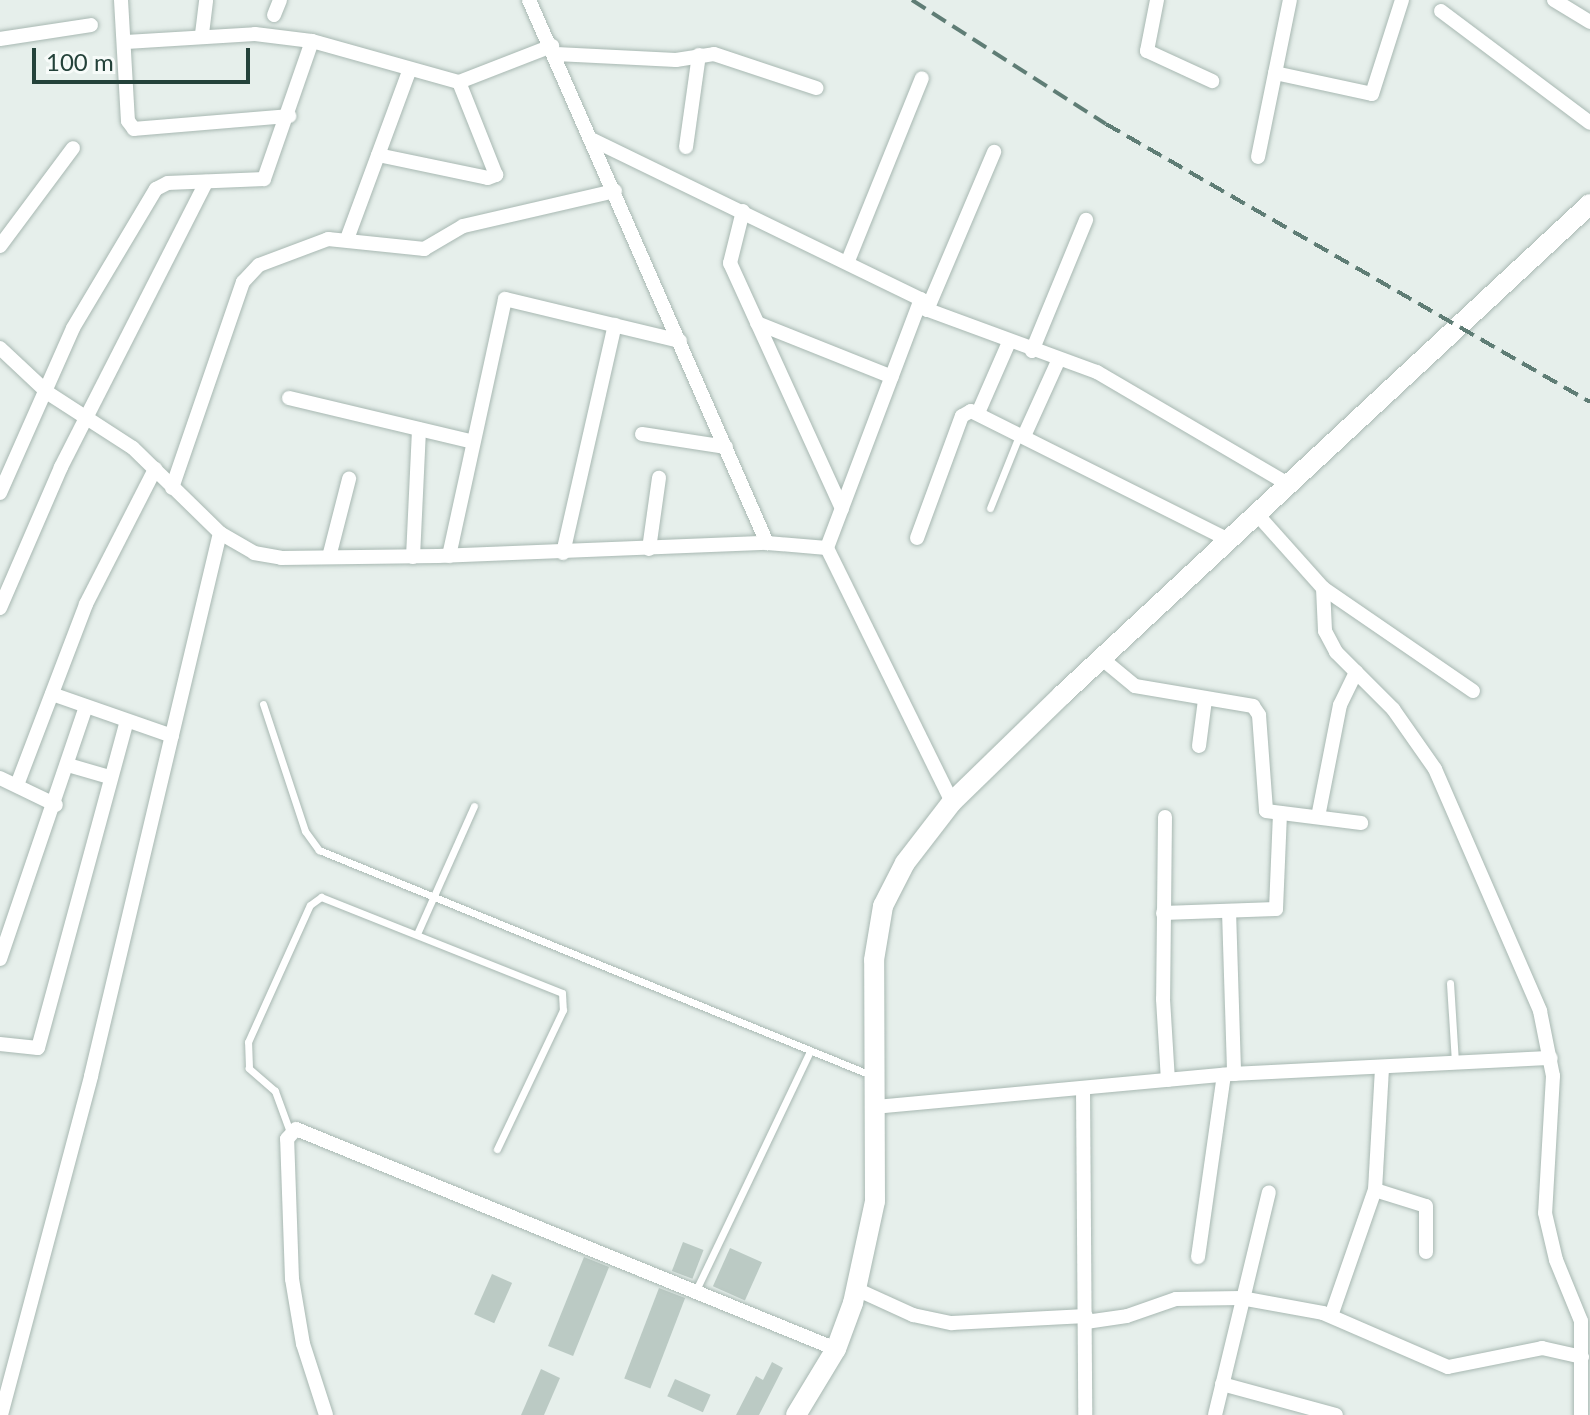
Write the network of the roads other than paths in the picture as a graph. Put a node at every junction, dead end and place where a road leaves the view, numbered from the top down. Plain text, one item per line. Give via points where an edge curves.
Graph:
1 (121, 0) edge
2 (206, 0) edge
3 (280, 0) edge
4 (529, 0) edge
5 (1157, 0) edge
6 (1290, 0) edge
7 (1402, 0) edge
8 (1554, 0) edge
9 (1441, 11) dead end
10 (274, 15) dead end
11 (1590, 22) edge
12 (91, 25) dead end
13 (202, 34) junction
14 (0, 39) edge
15 (312, 41) junction
16 (126, 42) junction
17 (554, 50) junction
18 (699, 55) junction
19 (410, 69) junction
20 (1275, 73) junction
21 (922, 78) dead end
22 (1212, 81) dead end
23 (459, 82) junction
24 (816, 88) dead end
25 (289, 116) junction
26 (1590, 123) edge
27 (593, 140) junction
28 (686, 147) dead end
29 (73, 148) dead end
30 (994, 152) dead end
31 (378, 155) junction
32 (1258, 157) dead end
33 (206, 182) junction
34 (615, 191) junction
35 (1590, 204) edge
36 (743, 211) junction
37 (1086, 220) dead end
38 (347, 239) junction
39 (0, 246) edge
40 (848, 261) junction
41 (924, 308) junction
42 (757, 323) junction
43 (615, 325) junction
44 (680, 341) junction
45 (1009, 342) junction
46 (0, 348) edge
47 (1032, 351) junction
48 (1058, 361) junction
49 (892, 377) junction
50 (46, 391) junction
51 (289, 398) dead end
52 (978, 413) junction
53 (87, 416) junction
54 (419, 429) junction
55 (642, 434) dead end
56 (1022, 435) junction
57 (473, 442) junction
58 (726, 447) junction
59 (155, 469) junction
60 (659, 478) dead end
61 (349, 479) dead end
62 (1286, 483) junction
63 (172, 488) junction
64 (0, 493) edge
65 (990, 508) dead end
66 (842, 509) junction
67 (1255, 512) junction
68 (220, 533) junction
69 (917, 538) dead end
70 (1227, 539) junction
71 (767, 543) junction
72 (827, 548) junction
73 (649, 549) junction
74 (563, 553) junction
75 (449, 556) junction
76 (329, 557) junction
77 (413, 557) junction
78 (1323, 588) junction
79 (0, 608) edge
80 (1101, 658) junction
81 (1356, 672) junction
82 (1473, 691) dead end
83 (52, 694) junction
84 (1205, 700) junction
85 (263, 704) dead end
86 (86, 707) junction
87 (126, 723) junction
88 (172, 736) junction
89 (1199, 746) dead end
90 (68, 765) junction
91 (109, 777) junction
92 (0, 778) edge
93 (17, 785) junction
94 (952, 802) junction
95 (56, 805) junction
96 (474, 806) dead end
97 (1280, 813) junction
98 (1165, 817) dead end
99 (1318, 817) junction
100 (1361, 823) dead end
101 (434, 897) junction
102 (1229, 911) junction
103 (1163, 913) junction
104 (417, 934) junction
105 (0, 959) edge
106 (1450, 983) dead end
107 (0, 1044) edge
108 (810, 1051) junction
109 (1551, 1058) junction
110 (1455, 1063) junction
111 (1382, 1067) junction
112 (1229, 1074) junction
113 (873, 1077) junction
114 (1168, 1080) junction
115 (1083, 1088) junction
116 (875, 1107) junction
117 (290, 1132) junction
118 (497, 1149) dead end
119 (1375, 1190) junction
120 (1269, 1192) dead end
121 (1426, 1252) dead end
122 (1198, 1257) dead end
123 (697, 1288) junction
124 (856, 1289) junction
125 (1241, 1298) junction
126 (1331, 1316) junction
127 (1086, 1319) junction
128 (836, 1349) junction
129 (1582, 1357) junction
130 (1222, 1384) junction
131 (1584, 1413) edge
132 (1, 1415) edge
133 (326, 1415) edge
134 (796, 1415) edge
135 (1085, 1415) edge
136 (1215, 1415) edge
137 (1336, 1415) edge

1 - 16 street
2 - 13 street
3 - 10 street
4 - 17 street
5 - 22 street via 1147,51
6 - 20 street
7 - 20 street via 1372,94
8 - 11 street
9 - 26 street
12 - 14 street
13 - 15 street
13 - 16 street
15 - 19 street
15 - 25 street
16 - 25 street via 128,121 134,129
17 - 18 street via 676,60
17 - 23 street
17 - 27 street
18 - 24 street via 714,54
18 - 28 street
19 - 23 street
19 - 31 street
20 - 32 street
21 - 40 street
23 - 31 street via 496,175 488,178
25 - 33 street via 264,179
27 - 34 street
27 - 36 street
29 - 39 street
30 - 41 street
31 - 38 street
33 - 50 street via 168,183 156,189 73,328
33 - 53 street
34 - 38 street via 463,226 424,249
34 - 44 street
35 - 62 street
36 - 40 street
36 - 42 street via 728,257
37 - 47 street
38 - 63 street via 307,244 248,274
40 - 41 street via 917,295
41 - 45 street
41 - 49 street
42 - 49 street
42 - 66 street
43 - 44 street
43 - 57 street via 505,299
43 - 74 street
44 - 58 street
45 - 47 street
45 - 52 street
46 - 50 street
47 - 48 street
48 - 56 street
48 - 62 street via 1097,372 1146,398
49 - 66 street
50 - 53 street
50 - 64 street
51 - 54 street
52 - 56 street
52 - 69 street via 962,416
53 - 59 street
53 - 79 street
54 - 57 street
54 - 77 street
55 - 58 street
56 - 65 lane
56 - 70 street
57 - 75 street
58 - 71 street
59 - 63 street
59 - 83 street via 86,604
60 - 73 street
61 - 76 street
62 - 67 street
63 - 68 street
66 - 72 street
67 - 70 street
67 - 78 street
68 - 76 street via 254,553
68 - 88 street
70 - 80 street
71 - 72 street
71 - 73 street
72 - 94 street
73 - 74 street
74 - 75 street
75 - 77 street
76 - 77 street
78 - 81 street via 1325,631
78 - 82 street
80 - 84 street via 1128,684
80 - 94 street
81 - 99 street via 1340,705
81 - 109 street via 1393,709 1435,769 1540,1011
83 - 86 street
83 - 93 street
84 - 89 street
84 - 97 street via 1258,711 1262,803 1266,811
85 - 101 lane via 308,839 319,850
86 - 87 street
86 - 90 street
87 - 88 street
87 - 91 street
88 - 132 street via 91,1076
90 - 91 street
90 - 95 street
91 - 107 street via 38,1048
92 - 93 street
93 - 95 street
94 - 113 street via 905,863 883,906 874,960
95 - 105 street
96 - 101 lane
97 - 99 street
97 - 102 street via 1276,909
98 - 103 street
99 - 100 street
101 - 104 lane
101 - 108 lane
102 - 103 street
102 - 112 street
103 - 114 street
104 - 117 lane via 328,898 315,898 310,905 248,1042 249,1068 275,1091
104 - 118 lane via 554,988 566,998
106 - 110 lane
108 - 113 lane
108 - 123 lane
109 - 110 street
109 - 129 street via 1545,1213 1556,1260 1581,1321
110 - 111 street
111 - 112 street
111 - 119 street
112 - 114 street
112 - 122 street
113 - 116 street
114 - 115 street
115 - 116 street
115 - 127 street
116 - 124 street via 875,1201
117 - 123 street via 305,1130
117 - 133 street via 292,1279 303,1344
119 - 121 street via 1426,1206
119 - 126 street
120 - 125 street
123 - 128 street
124 - 127 street via 913,1315 952,1323
124 - 128 street
125 - 126 street via 1294,1304
125 - 127 street via 1176,1299 1127,1316
125 - 130 street
126 - 129 street via 1448,1367 1542,1348
127 - 135 street
128 - 134 street
129 - 131 street
130 - 136 street
130 - 137 street

